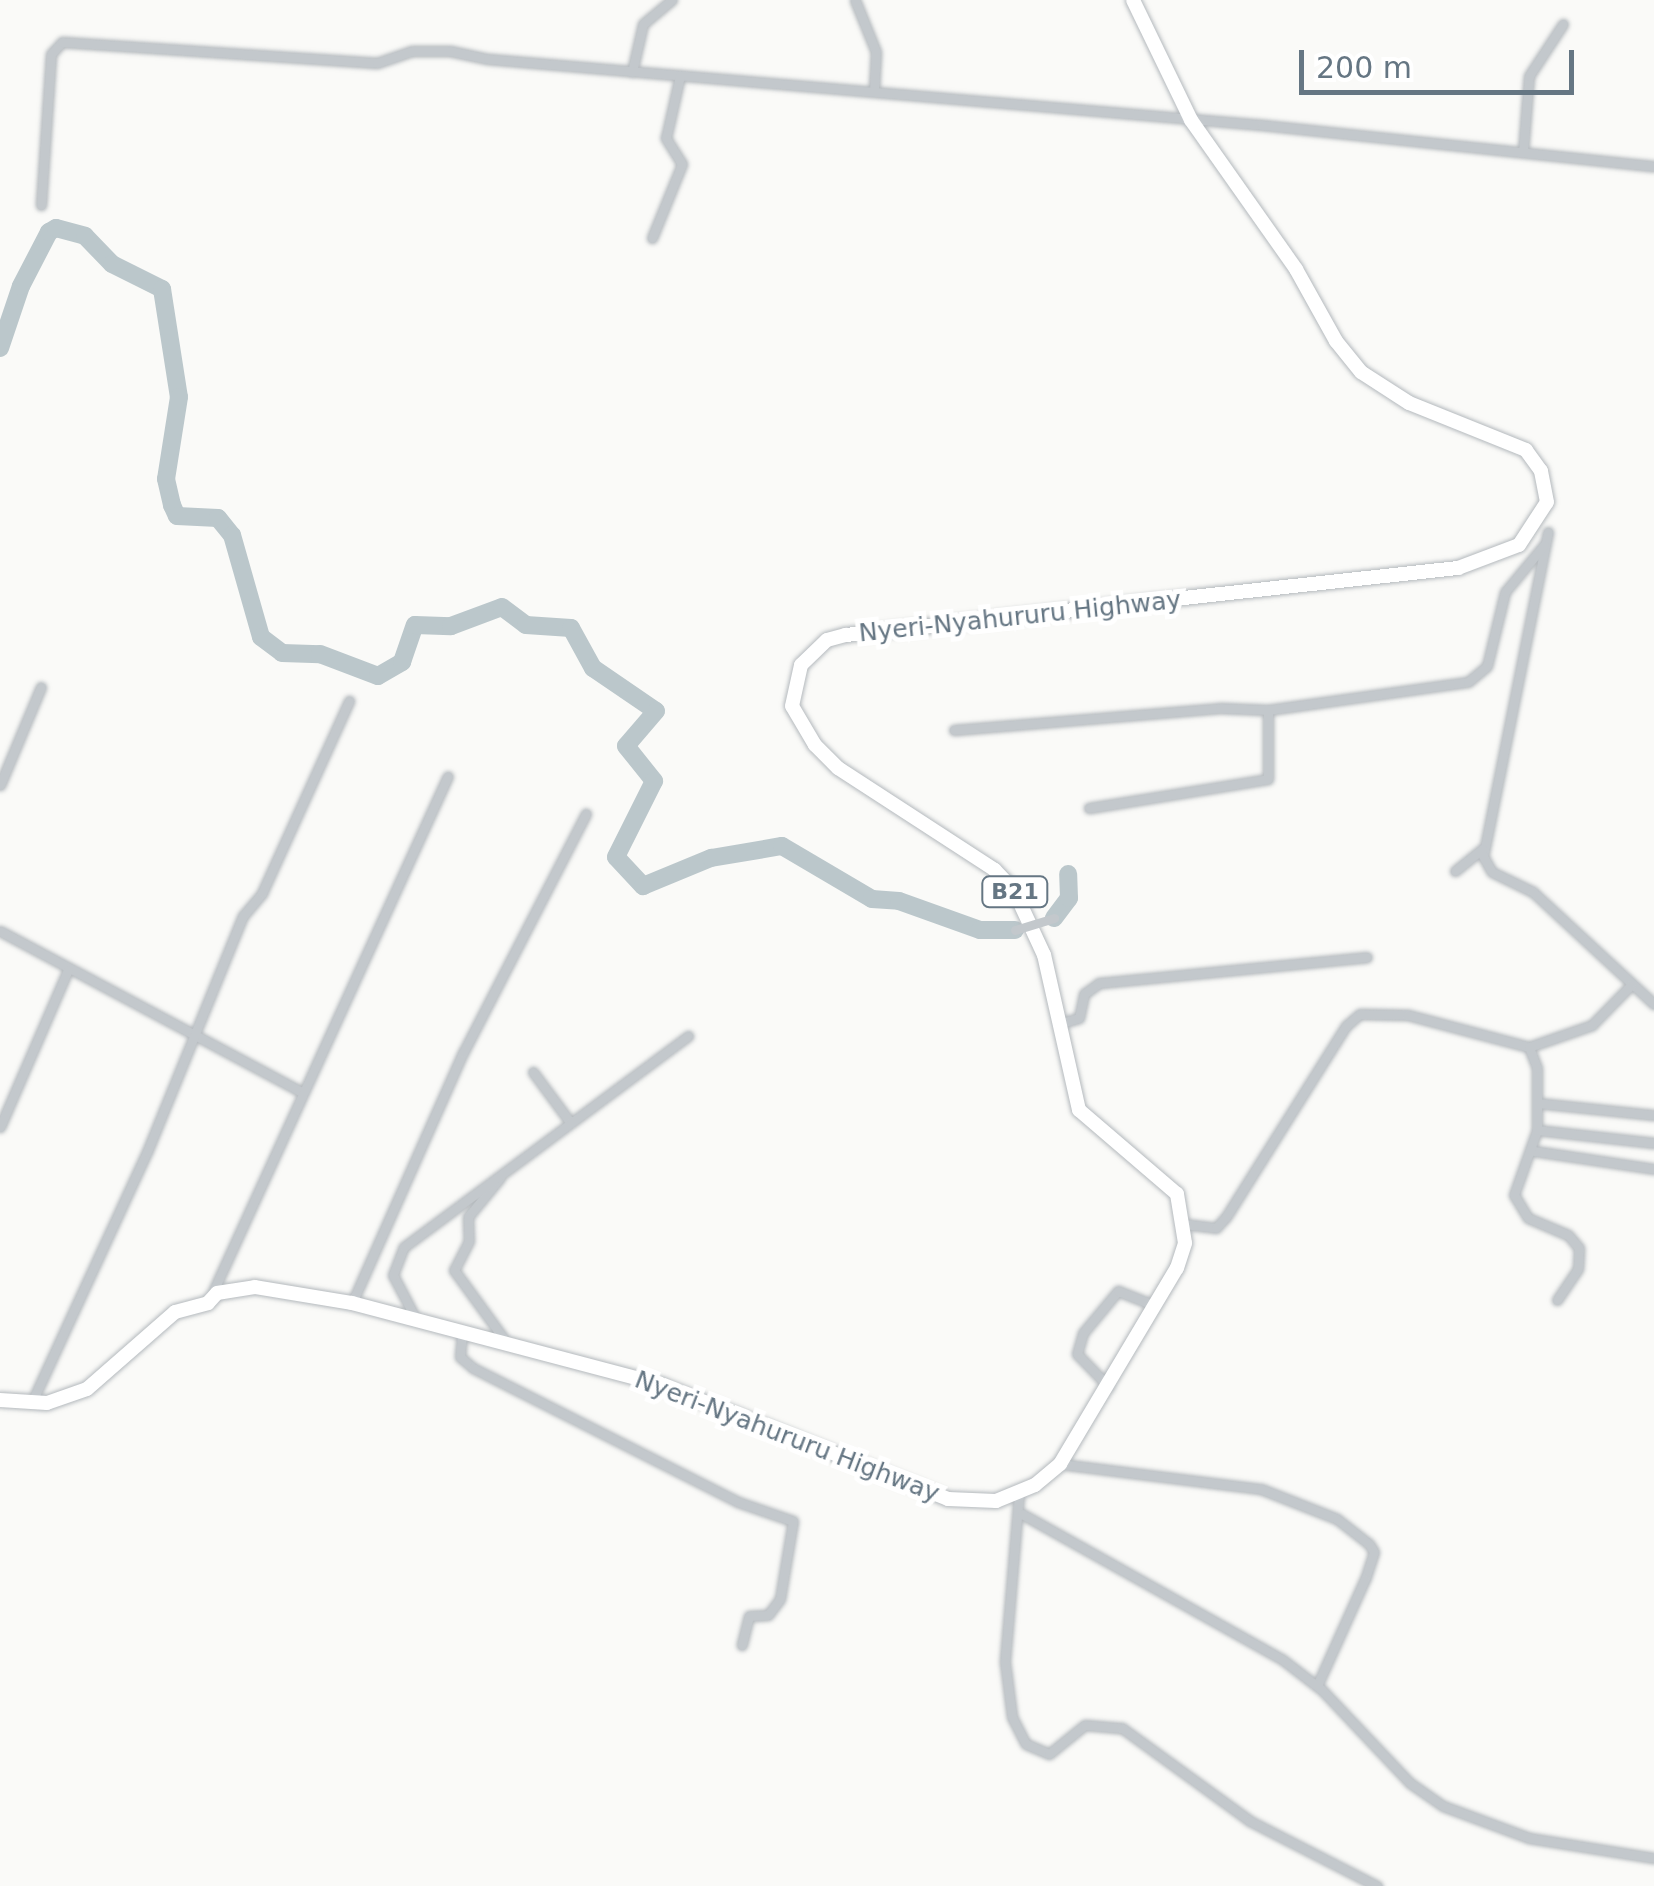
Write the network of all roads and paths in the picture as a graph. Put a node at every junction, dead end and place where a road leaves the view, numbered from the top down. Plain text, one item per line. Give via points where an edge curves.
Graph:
1 (672, 0) edge
2 (855, 0) edge
3 (1133, 0) edge
4 (1563, 24) dead end
5 (632, 72) junction
6 (680, 76) junction
7 (874, 90) junction
8 (1192, 120) junction
9 (1523, 152) junction
10 (1654, 166) edge
11 (41, 206) dead end
12 (652, 238) dead end
13 (1548, 532) dead end
14 (1544, 545) junction
15 (41, 687) dead end
16 (349, 701) dead end
17 (1268, 710) junction
18 (954, 730) dead end
19 (448, 776) dead end
20 (0, 785) edge
21 (1089, 808) dead end
22 (586, 814) dead end
23 (1482, 850) junction
24 (1455, 870) dead end
25 (1054, 918) dead end
26 (1015, 930) dead end
27 (0, 931) edge
28 (1367, 957) dead end
29 (68, 970) junction
30 (1630, 986) junction
31 (1654, 1004) edge
32 (1058, 1024) junction
33 (195, 1034) junction
34 (688, 1036) dead end
35 (1529, 1047) junction
36 (532, 1072) dead end
37 (302, 1092) junction
38 (1537, 1103) junction
39 (1654, 1115) edge
40 (570, 1122) junction
41 (0, 1127) edge
42 (1537, 1130) junction
43 (1654, 1143) edge
44 (1534, 1151) junction
45 (512, 1164) junction
46 (1654, 1168) edge
47 (1184, 1224) junction
48 (1557, 1300) dead end
49 (208, 1303) junction
50 (352, 1304) junction
51 (1156, 1306) junction
52 (419, 1323) junction
53 (462, 1334) junction
54 (508, 1345) junction
55 (1109, 1387) junction
56 (0, 1400) edge
57 (31, 1404) junction
58 (1060, 1464) junction
59 (1019, 1494) junction
60 (1022, 1514) junction
61 (742, 1646) dead end
62 (1317, 1686) junction
63 (1654, 1858) edge
64 (1377, 1886) edge

1 - 5 street via 643,24
2 - 7 street via 876,52
3 - 8 highway, Nyeri-Nyahururu Highway / B21
4 - 9 street via 1528,76
5 - 6 street
5 - 11 street via 450,50 412,51 385,63 62,42 51,54
6 - 7 street
6 - 12 street via 666,138 682,164
7 - 8 street
8 - 9 street
8 - 32 highway, Nyeri-Nyahururu Highway / B21 via 1361,372 1409,402 1516,444 1541,471 1547,502 1519,545 1458,568 876,631 827,640 811,652 791,694 802,730 838,768 994,870 1014,890 1035,928
9 - 10 street
13 - 14 street
14 - 17 street via 1505,592 1487,666 1477,678
14 - 23 street
15 - 20 street
16 - 33 street via 262,893 243,916
17 - 18 street via 1220,708
17 - 21 street via 1268,779
19 - 37 street
22 - 50 street via 463,1053
23 - 24 street
23 - 30 street via 1492,872 1533,892
25 - 26 street, bridge
27 - 29 street
28 - 32 street via 1098,983 1084,994 1079,1018
29 - 33 street
29 - 41 street
30 - 31 street
30 - 35 street via 1592,1025
32 - 47 highway, Nyeri-Nyahururu Highway / B21 via 1079,1110 1165,1178
33 - 37 street
33 - 57 street
34 - 40 street
35 - 38 street
35 - 47 street via 1408,1014 1360,1014 1346,1026 1226,1217 1216,1228
36 - 40 street
37 - 49 street
38 - 39 street
38 - 42 street
40 - 45 street
42 - 43 street
42 - 44 street
44 - 46 street
44 - 48 street via 1514,1187 1521,1209 1579,1248 1578,1268
45 - 52 street via 394,1259 393,1275
45 - 54 street via 468,1218 469,1241 454,1270
47 - 51 highway, Nyeri-Nyahururu Highway via 1177,1268
49 - 50 highway, Nyeri-Nyahururu Highway via 216,1294 254,1287
49 - 57 highway, Nyeri-Nyahururu Highway via 176,1312 87,1389
50 - 52 highway, Nyeri-Nyahururu Highway
51 - 55 highway, Nyeri-Nyahururu Highway
51 - 55 street via 1118,1290 1083,1333 1077,1354
52 - 53 highway, Nyeri-Nyahururu Highway
53 - 54 highway, Nyeri-Nyahururu Highway
53 - 61 street via 460,1357 472,1368 738,1502 794,1521 780,1599 768,1615 749,1616
54 - 59 highway, Nyeri-Nyahururu Highway via 662,1385 837,1452 917,1492 978,1503
55 - 58 highway, Nyeri-Nyahururu Highway
56 - 57 highway, Nyeri-Nyahururu Highway
58 - 59 highway, Nyeri-Nyahururu Highway
58 - 62 street via 1261,1490 1337,1519 1369,1544 1374,1552 1366,1579
59 - 60 street
60 - 62 street via 1210,1614
60 - 64 street via 1014,1534 1004,1662 1012,1717 1026,1744 1049,1754 1085,1725 1122,1728 1250,1821
62 - 63 street via 1410,1783 1442,1806 1529,1838

